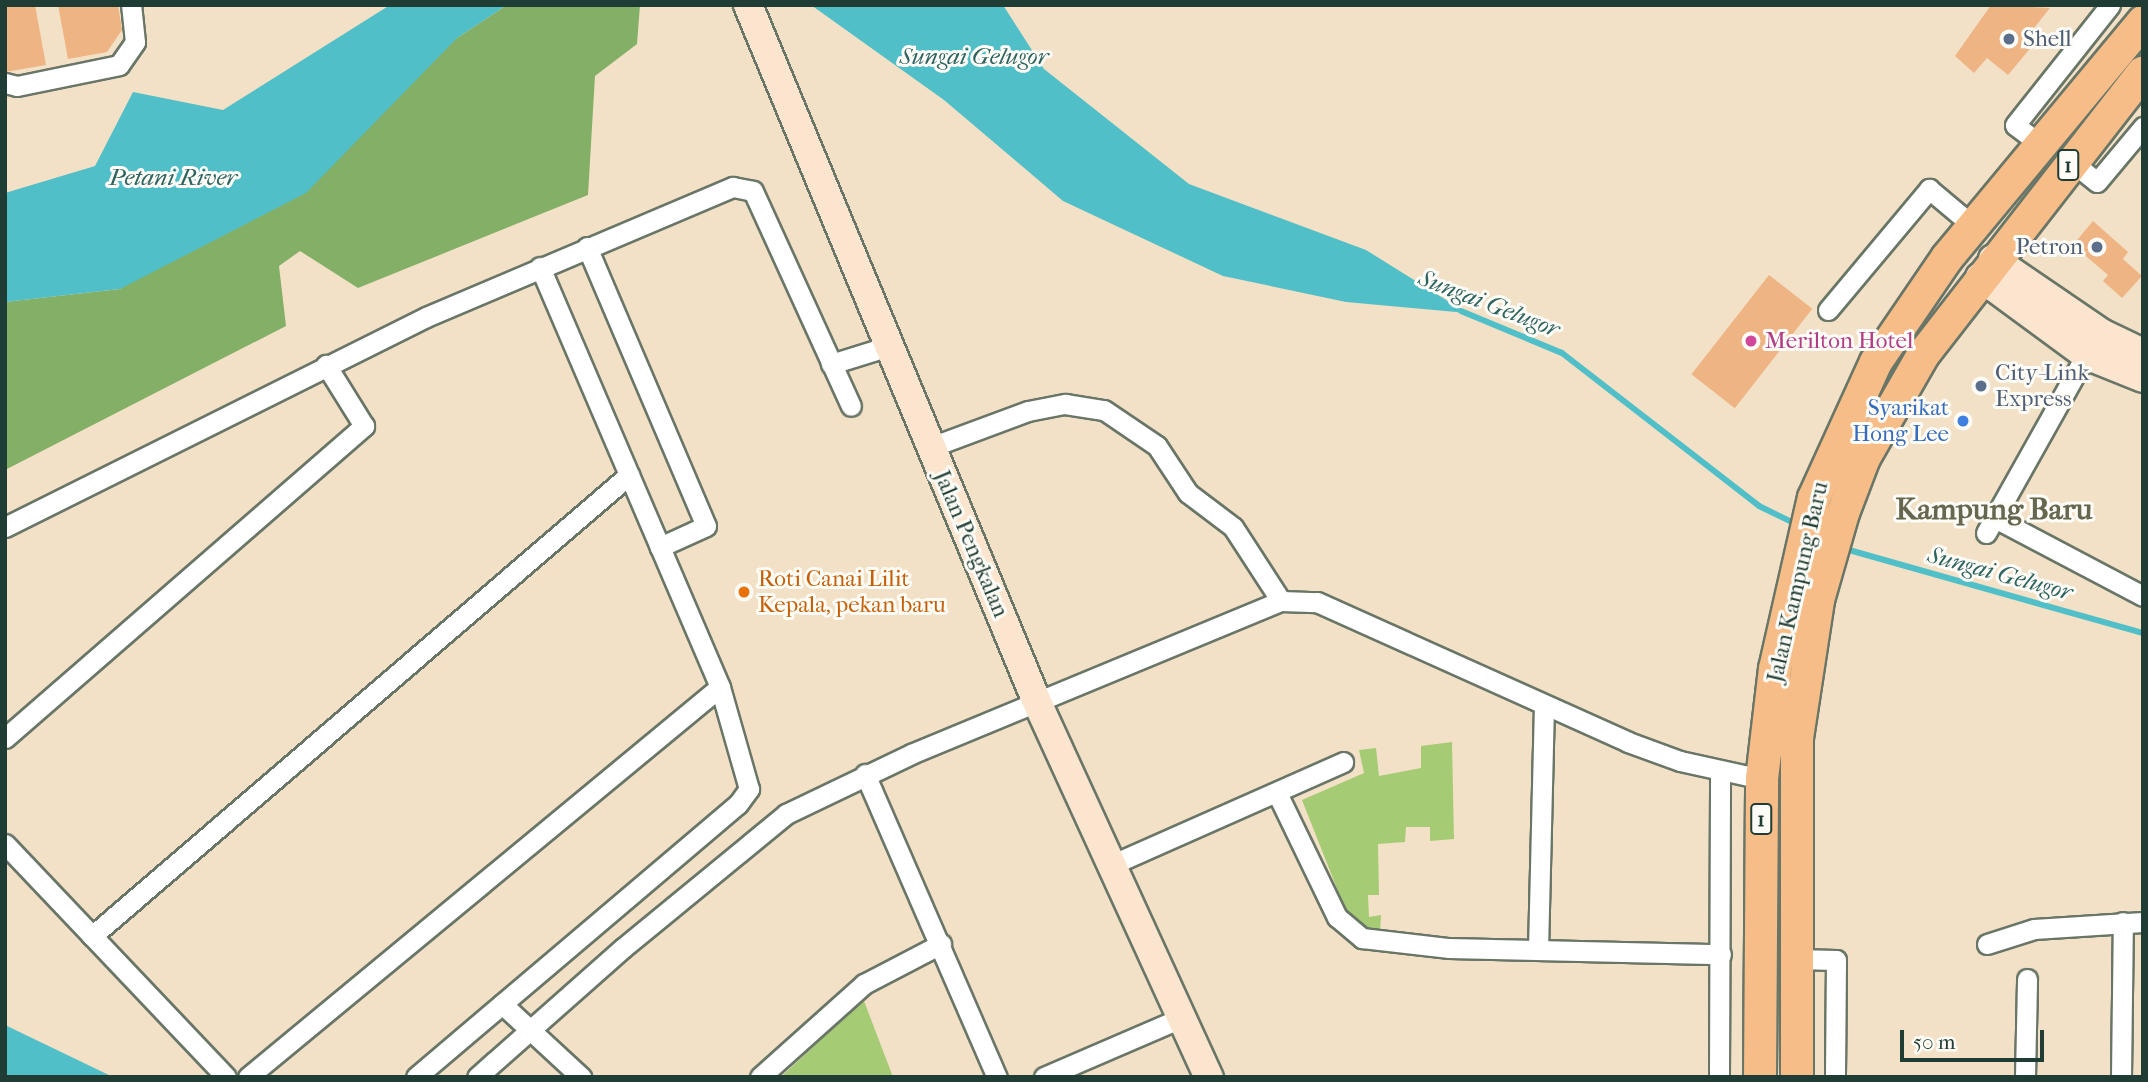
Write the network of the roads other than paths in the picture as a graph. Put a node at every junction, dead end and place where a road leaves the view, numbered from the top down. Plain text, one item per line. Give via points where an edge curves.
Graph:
1 (131, 5) edge
2 (2110, 5) edge
3 (751, 13) edge
4 (2143, 22) edge
5 (2094, 24) junction
6 (2122, 47) junction
7 (2143, 72) edge
8 (5, 83) edge
9 (2143, 127) edge
10 (2046, 137) junction
11 (2071, 162) junction
12 (1972, 225) junction
13 (587, 247) junction
14 (1984, 266) junction
15 (540, 267) junction
16 (1828, 310) dead end
17 (889, 346) junction
18 (2143, 354) edge
19 (2086, 355) junction
20 (1876, 362) junction
21 (831, 363) junction
22 (326, 365) junction
23 (2143, 378) edge
24 (851, 406) dead end
25 (931, 447) junction
26 (629, 475) junction
27 (5, 527) edge
28 (660, 547) junction
29 (1812, 567) junction
30 (2143, 596) edge
31 (1281, 601) junction
32 (720, 687) junction
33 (1037, 702) junction
34 (1544, 706) junction
35 (5, 738) edge
36 (1343, 762) dead end
37 (1720, 771) junction
38 (865, 774) junction
39 (1762, 779) junction
40 (1277, 793) junction
41 (5, 844) edge
42 (1111, 865) junction
43 (2123, 922) junction
44 (2143, 922) edge
45 (92, 936) junction
46 (940, 944) junction
47 (1987, 944) dead end
48 (1538, 950) junction
49 (1721, 954) junction
50 (1795, 959) junction
51 (2027, 979) dead end
52 (502, 1004) junction
53 (1181, 1018) junction
54 (527, 1030) junction
55 (226, 1077) edge
56 (248, 1077) edge
57 (416, 1077) edge
58 (477, 1077) edge
59 (581, 1077) edge
60 (760, 1077) edge
61 (997, 1077) edge
62 (1044, 1077) edge
63 (1209, 1077) edge
64 (1719, 1077) edge
65 (1760, 1077) edge
66 (1797, 1077) edge
67 (1835, 1077) edge
68 (2025, 1077) edge
69 (2121, 1077) edge

1 - 8 street via 135,42 119,65 17,86
2 - 5 street
3 - 17 main road, Jalan Pengkalan
4 - 6 main road, Jalan Kampung Baru / 1
5 - 6 street
5 - 10 street via 2015,125
6 - 10 main road, Jalan Kampung Baru / 1
7 - 11 main road, Jalan Kampung Baru / 1
9 - 11 street via 2097,182
10 - 12 main road, Jalan Kampung Baru / 1
10 - 14 main road via 1988,231
11 - 14 main road, Jalan Kampung Baru / 1
12 - 16 street via 1928,189
12 - 20 main road, Jalan Kampung Baru / 1
13 - 15 street
13 - 21 street via 744,186 753,191
13 - 28 street via 706,526
14 - 18 main road
14 - 19 main road
14 - 20 main road via 1949,284 1892,354
14 - 29 main road, Jalan Kampung Baru / 1 via 1896,398 1864,458 1843,513
15 - 22 street
15 - 26 street
17 - 21 street
17 - 25 main road, Jalan Pengkalan
19 - 23 main road
19 - 30 street via 1991,526
20 - 29 main road, Jalan Kampung Baru / 1 via 1814,498
21 - 24 street
22 - 27 street
22 - 35 street via 364,426
25 - 31 street via 1028,411 1065,404 1104,410 1157,446 1188,493 1233,527
25 - 33 main road, Jalan Pengkalan
26 - 28 street
26 - 45 street
28 - 32 street
29 - 39 main road, Jalan Kampung Baru / 1 via 1775,668
29 - 50 main road, Jalan Kampung Baru / 1 via 1809,647 1797,738
31 - 33 street
31 - 34 street via 1317,602
32 - 52 street via 749,789 738,804
32 - 56 street
33 - 38 street
33 - 42 main road, Jalan Pengkalan
34 - 37 street via 1628,742
34 - 48 street
36 - 40 street
37 - 39 street
37 - 49 street
38 - 46 street
38 - 54 street via 786,814
39 - 65 main road, Jalan Kampung Baru / 1
40 - 42 street
40 - 48 street via 1347,930 1382,943
41 - 45 street
42 - 53 main road, Jalan Pengkalan
43 - 44 street
43 - 47 street via 2034,929
43 - 69 street
45 - 55 street
46 - 60 street via 864,984
46 - 61 street
48 - 49 street
49 - 64 street
50 - 66 main road, Jalan Kampung Baru / 1
50 - 67 street via 1836,960
51 - 68 street
52 - 54 street
52 - 57 street
53 - 62 street
53 - 63 main road, Jalan Pengkalan
54 - 58 street
54 - 59 street

